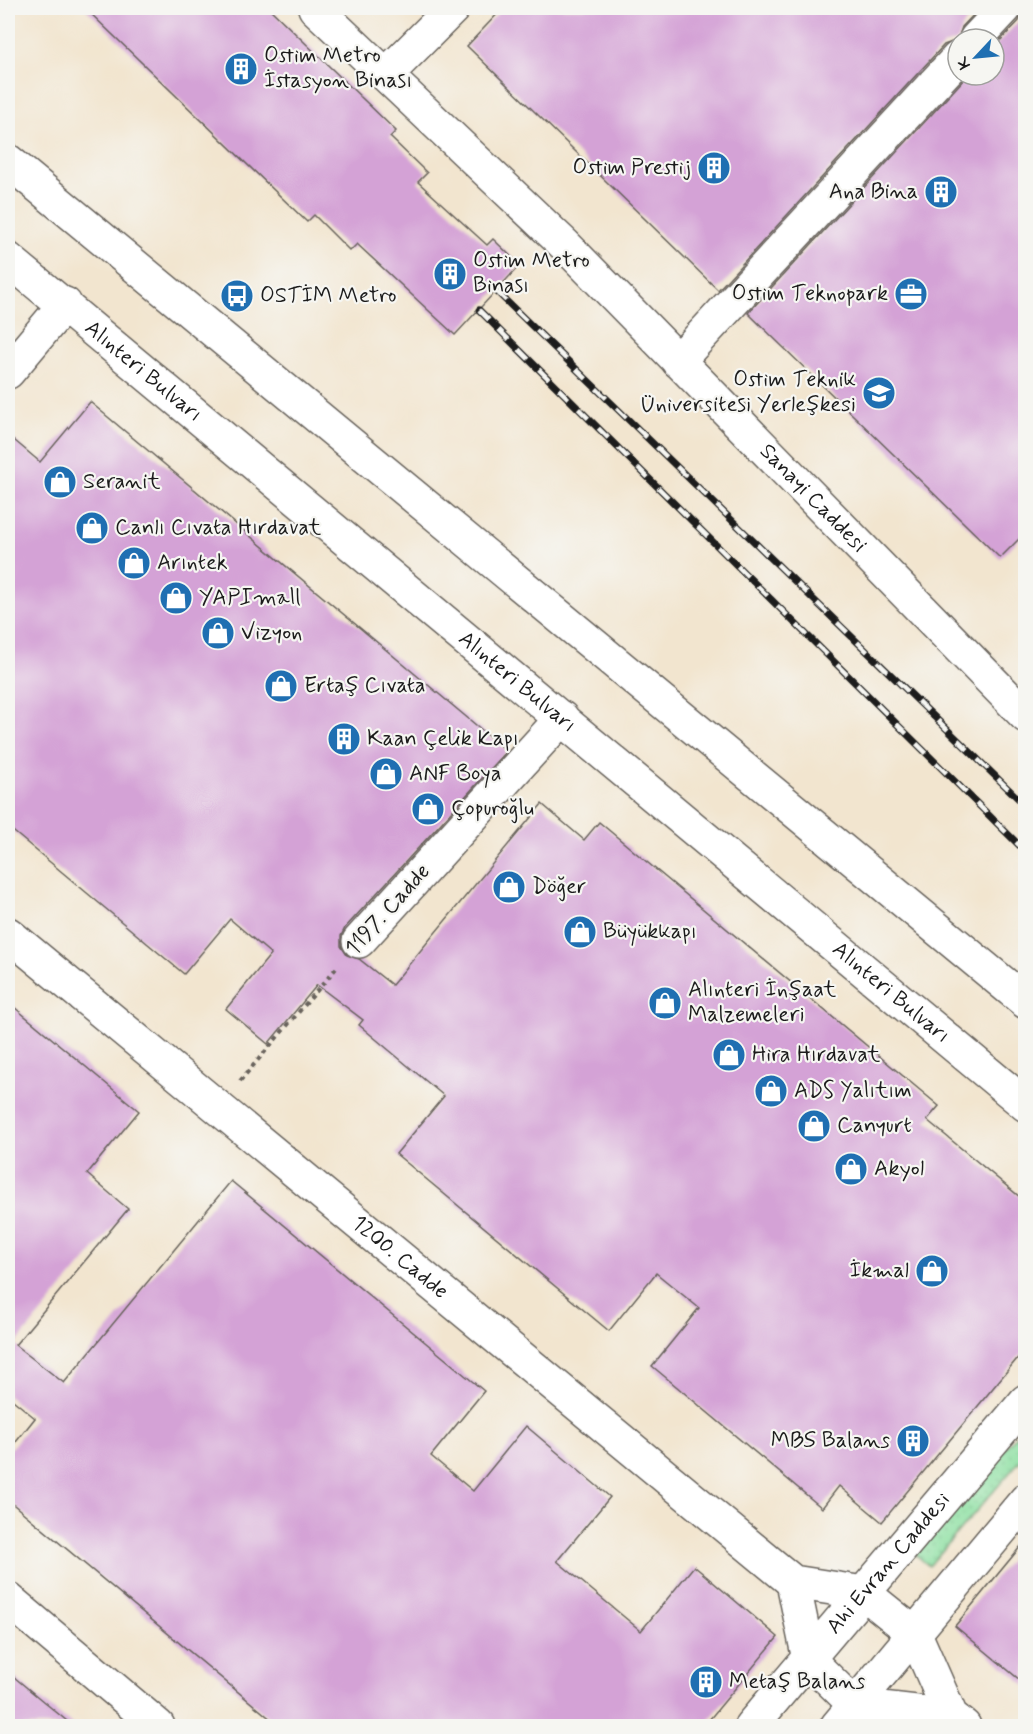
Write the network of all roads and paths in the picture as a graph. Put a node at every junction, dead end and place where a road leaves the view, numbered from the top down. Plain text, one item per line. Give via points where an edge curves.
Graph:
1 (315, 8) edge
2 (453, 8) edge
3 (1005, 8) edge
4 (987, 27) edge
5 (946, 71) edge
6 (386, 75) junction
7 (8, 161) edge
8 (8, 259) edge
9 (65, 304) junction
10 (678, 361) junction
11 (8, 372) edge
12 (1026, 716) edge
13 (562, 718) junction
14 (8, 934) edge
15 (359, 941) joint
16 (1026, 1002) edge
17 (1026, 1105) edge
18 (218, 1107) junction
19 (1026, 1401) edge
20 (1026, 1500) edge
21 (793, 1582) junction
22 (864, 1593) junction
23 (8, 1599) edge
24 (915, 1634) junction
25 (808, 1660) junction
26 (846, 1716) edge
27 (957, 1721) edge
28 (158, 1726) edge
29 (751, 1726) edge

1 - 6 main road, Sanayi Caddesi
2 - 6 main road
3 - 4 main road
5 - 10 main road
6 - 10 main road, Sanayi Caddesi via 565,245
7 - 16 main road
8 - 9 main road, Alınteri Bulvarı
9 - 11 main road
9 - 13 main road, Alınteri Bulvarı
10 - 12 main road, Sanayi Caddesi
13 - 15 main road, 1197. Cadde
13 - 17 main road, Alınteri Bulvarı
14 - 18 main road, 1200. Cadde
15 - 18 path, 1197. Cadde
18 - 21 main road, 1200. Cadde
19 - 22 main road, Ahi Evran Caddesi
20 - 24 main road
21 - 22 main road
21 - 25 main road
22 - 24 main road
22 - 25 main road, Ahi Evran Caddesi
23 - 28 main road
24 - 26 main road
24 - 27 main road
25 - 26 main road
25 - 29 main road, Ahi Evran Caddesi
26 - 27 main road

